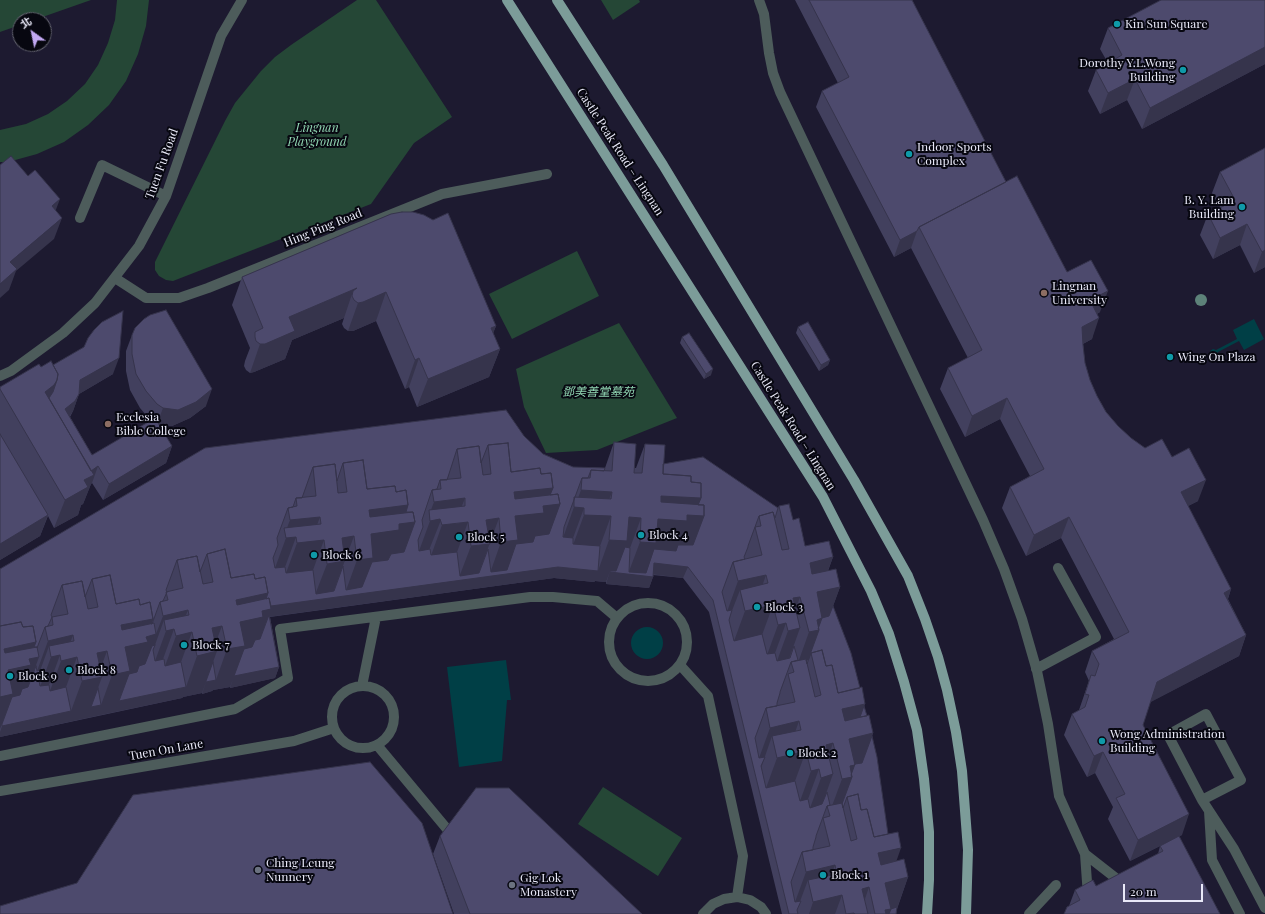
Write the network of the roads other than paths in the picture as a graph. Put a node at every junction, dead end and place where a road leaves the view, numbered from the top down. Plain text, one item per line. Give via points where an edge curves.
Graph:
1 (242, 0) edge
2 (507, 0) edge
3 (557, 0) edge
4 (759, 0) edge
5 (547, 174) dead end
6 (166, 196) junction
7 (80, 218) dead end
8 (115, 278) junction
9 (0, 376) edge
10 (1058, 568) dead end
11 (376, 617) junction
12 (617, 618) junction
13 (680, 665) junction
14 (1036, 669) junction
15 (362, 686) junction
16 (334, 728) junction
17 (377, 746) junction
18 (0, 756) edge
19 (0, 791) edge
20 (1202, 800) junction
21 (1209, 811) junction
22 (457, 850) edge
23 (1085, 854) junction
24 (1056, 885) dead end
25 (1125, 894) edge
26 (736, 897) junction
27 (1092, 904) edge
28 (1265, 908) edge
29 (703, 914) edge
30 (766, 914) edge
31 (927, 914) edge
32 (966, 914) edge
33 (1030, 914) edge
34 (1240, 914) edge

1 - 6 street, Tuen Fu Road via 221,36
2 - 31 main road, Castle Peak Road – Lingnan via 823,497 871,591 889,634 917,730 929,832
3 - 32 main road, Castle Peak Road – Lingnan via 667,172 854,480 908,576 938,657 956,732 962,771 968,850
4 - 14 street via 764,14 768,53 780,92 983,520 1022,619
5 - 8 street, Hing Ping Road via 442,194 179,298 146,298
6 - 7 street via 102,165
6 - 8 street, Tuen Fu Road via 139,246
8 - 9 street, Tuen Fu Road via 63,333 11,371
10 - 14 street via 1096,637
11 - 12 street via 530,597 553,597 596,601
11 - 15 street
11 - 18 street via 280,629 288,678 235,709
12 - 13 street via 627,609 639,604 653,603 666,607 677,615 684,626 687,639
12 - 13 street via 608,641 615,664 624,673 635,679 647,681 671,674
13 - 26 street via 708,696 744,856
14 - 23 street via 1048,724 1058,796
15 - 16 street via 344,692 337,700 331,718
15 - 17 street via 373,687 382,692 390,699 394,709 392,730
16 - 17 street via 339,737 356,748
16 - 19 street, Tuen On Lane via 294,741
17 - 22 street via 447,829
20 - 20 street via 1168,735 1206,714 1241,780
20 - 21 street
21 - 28 street via 1234,849
21 - 34 street via 1212,860
23 - 25 street via 1117,879
23 - 27 street via 1087,894
24 - 33 street
26 - 29 street via 713,904
26 - 30 street via 750,900

